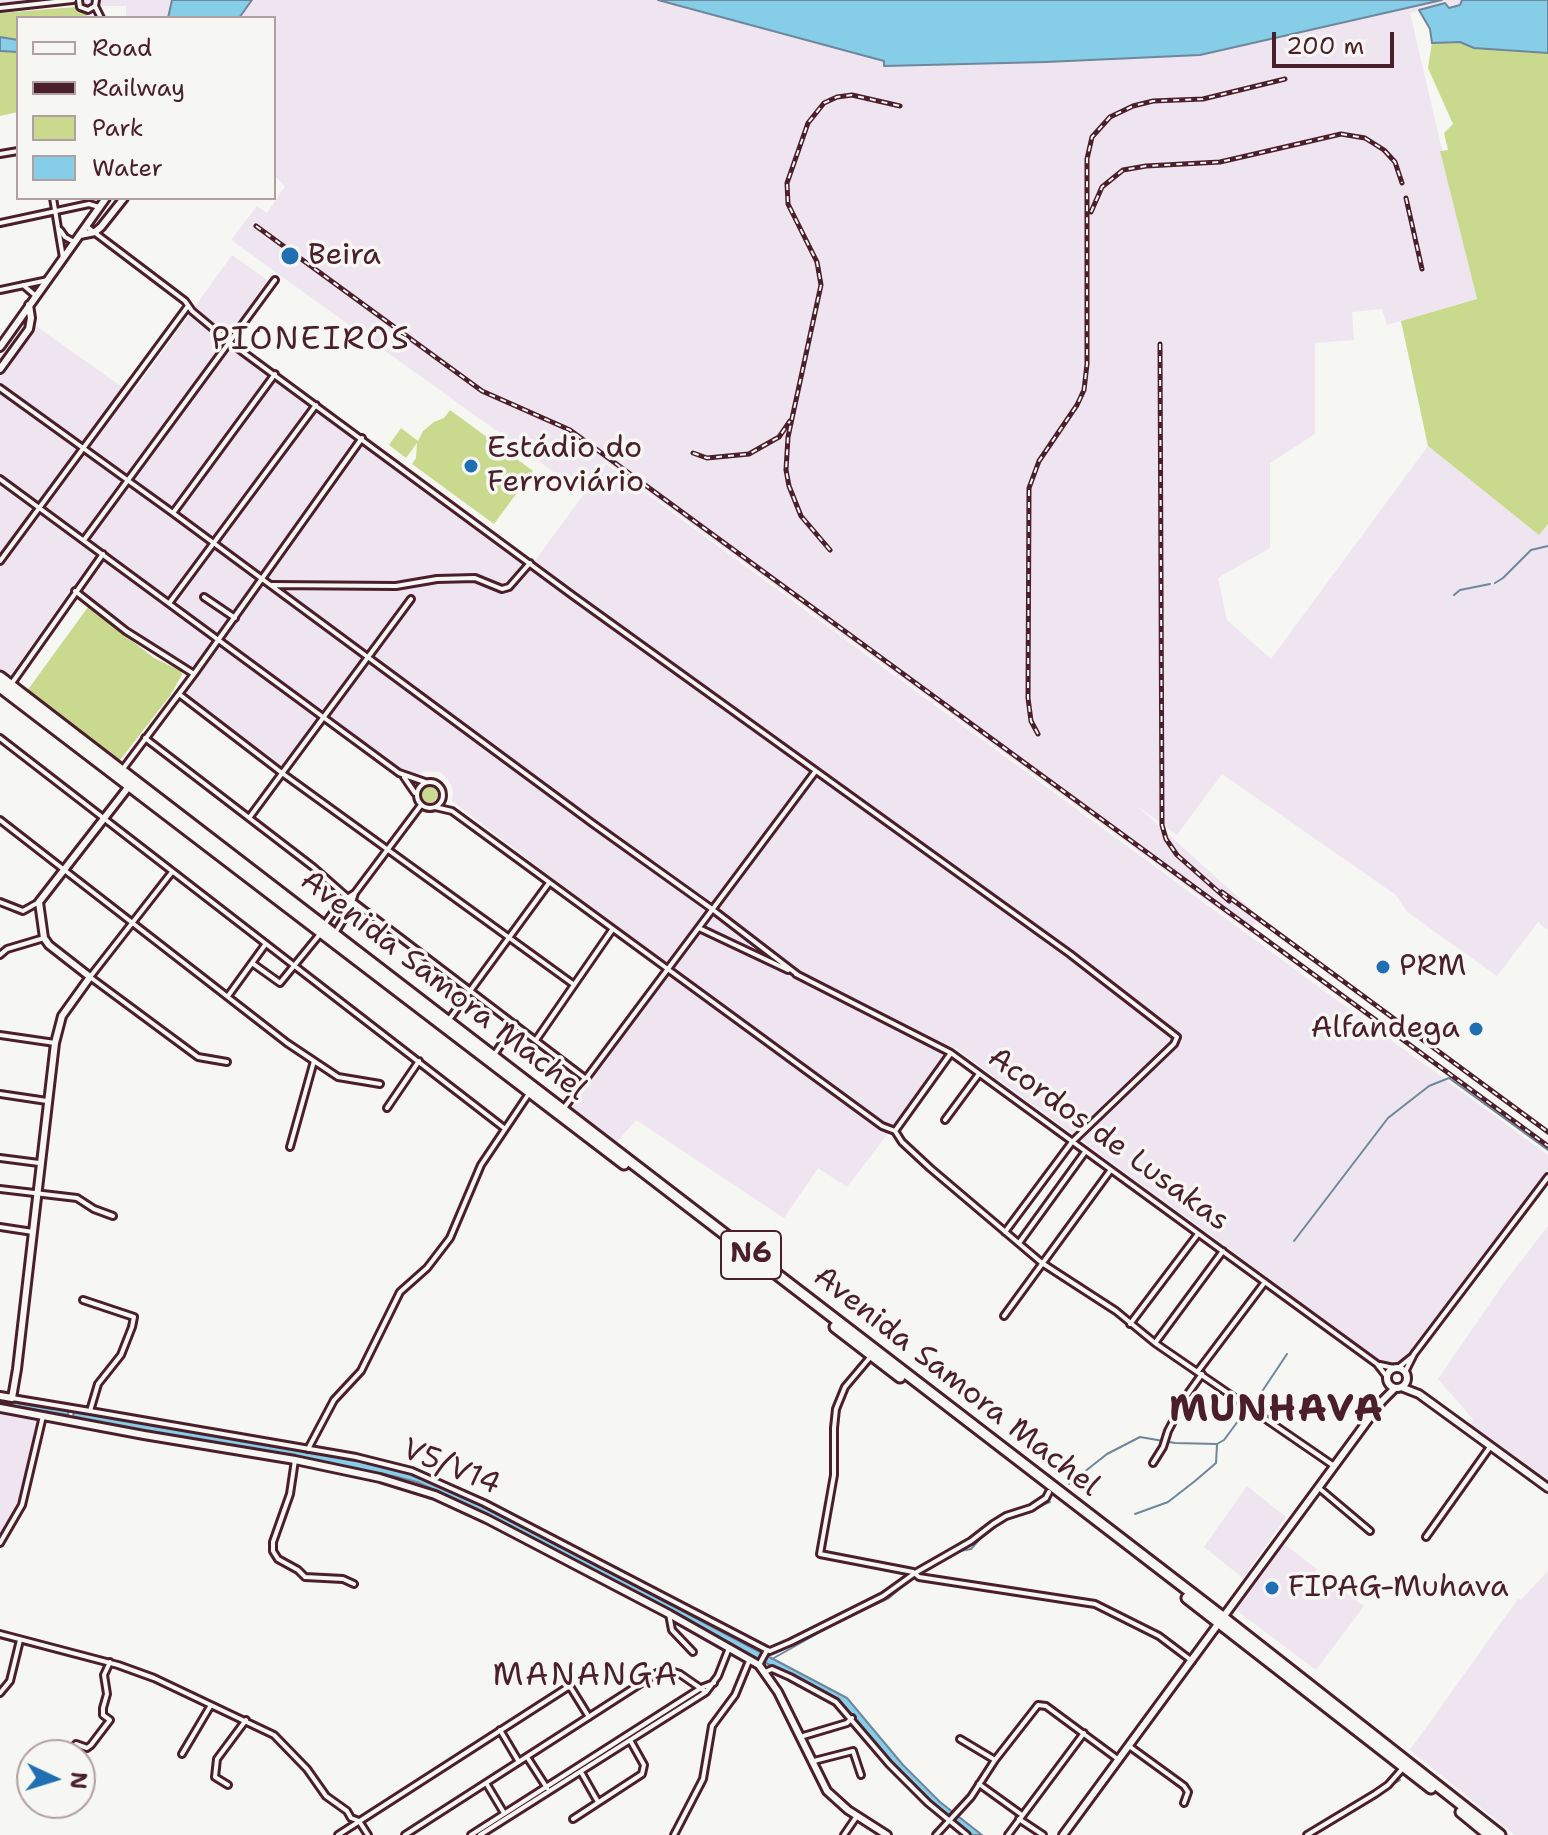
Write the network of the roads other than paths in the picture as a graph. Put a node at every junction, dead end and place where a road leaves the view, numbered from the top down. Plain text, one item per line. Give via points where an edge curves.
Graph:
1 (73, 0) edge
2 (46, 2) edge
3 (66, 2) junction
4 (79, 2) edge
5 (93, 5) edge
6 (0, 8) edge
7 (53, 200) edge
8 (104, 200) edge
9 (123, 200) edge
10 (99, 207) junction
11 (56, 211) junction
12 (0, 223) edge
13 (86, 226) junction
14 (59, 228) junction
15 (95, 232) junction
16 (80, 235) junction
17 (75, 243) junction
18 (63, 260) junction
19 (48, 280) junction
20 (275, 280) dead end
21 (23, 285) junction
22 (0, 290) edge
23 (36, 296) junction
24 (29, 305) junction
25 (188, 306) junction
26 (228, 341) junction
27 (2, 344) edge
28 (14, 350) junction
29 (0, 369) edge
30 (275, 374) junction
31 (0, 388) edge
32 (316, 405) junction
33 (362, 438) junction
34 (83, 448) junction
35 (0, 479) edge
36 (128, 481) junction
37 (39, 508) junction
38 (173, 513) junction
39 (84, 540) junction
40 (213, 543) junction
41 (103, 554) junction
42 (0, 561) edge
43 (530, 563) junction
44 (263, 580) junction
45 (270, 585) junction
46 (75, 591) junction
47 (204, 597) dead end
48 (411, 599) dead end
49 (169, 603) junction
50 (235, 618) junction
51 (220, 639) junction
52 (367, 656) junction
53 (194, 674) junction
54 (6, 685) edge
55 (179, 694) junction
56 (323, 715) junction
57 (145, 738) junction
58 (0, 739) edge
59 (100, 759) junction
60 (122, 770) junction
61 (815, 771) junction
62 (282, 773) junction
63 (399, 773) junction
64 (425, 782) junction
65 (130, 785) junction
66 (417, 795) junction
67 (443, 796) junction
68 (159, 803) junction
69 (421, 805) junction
70 (435, 807) junction
71 (452, 811) junction
72 (249, 818) junction
73 (104, 819) junction
74 (0, 820) edge
75 (387, 849) junction
76 (65, 870) junction
77 (172, 872) junction
78 (549, 883) junction
79 (355, 893) junction
80 (347, 897) junction
81 (0, 902) edge
82 (39, 902) junction
83 (353, 902) junction
84 (712, 909) junction
85 (131, 923) junction
86 (699, 928) junction
87 (323, 929) junction
88 (612, 929) junction
89 (335, 933) junction
90 (507, 937) junction
91 (44, 938) junction
92 (265, 945) junction
93 (0, 955) edge
94 (252, 963) junction
95 (294, 966) junction
96 (668, 970) junction
97 (798, 975) junction
98 (90, 977) junction
99 (573, 984) junction
100 (470, 990) junction
101 (228, 996) junction
102 (448, 1021) junction
103 (515, 1024) junction
104 (0, 1035) edge
105 (536, 1040) junction
106 (55, 1043) junction
107 (951, 1053) junction
108 (494, 1056) junction
109 (314, 1061) junction
110 (419, 1061) junction
111 (227, 1062) dead end
112 (979, 1074) junction
113 (586, 1079) junction
114 (380, 1084) dead end
115 (532, 1090) junction
116 (0, 1094) edge
117 (47, 1101) junction
118 (387, 1108) dead end
119 (563, 1110) junction
120 (945, 1120) dead end
121 (504, 1128) junction
122 (895, 1131) junction
123 (1072, 1142) junction
124 (290, 1147) dead end
125 (1085, 1152) junction
126 (0, 1158) edge
127 (39, 1163) junction
128 (1110, 1171) junction
129 (1548, 1177) edge
130 (0, 1189) edge
131 (37, 1193) junction
132 (113, 1216) dead end
133 (0, 1227) edge
134 (33, 1232) junction
135 (1005, 1232) junction
136 (1198, 1234) junction
137 (1019, 1243) junction
138 (1223, 1251) junction
139 (1042, 1263) junction
140 (1265, 1282) junction
141 (83, 1300) dead end
142 (1004, 1316) dead end
143 (1130, 1324) junction
144 (1155, 1343) junction
145 (874, 1353) junction
146 (1377, 1364) junction
147 (1401, 1371) junction
148 (1200, 1372) junction
149 (1387, 1378) junction
150 (1398, 1387) junction
151 (1419, 1394) junction
152 (0, 1396) edge
153 (12, 1398) junction
154 (1382, 1401) junction
155 (0, 1408) edge
156 (90, 1411) junction
157 (43, 1416) junction
158 (1491, 1445) junction
159 (308, 1449) junction
160 (295, 1460) junction
161 (1153, 1463) dead end
162 (1334, 1466) junction
163 (1319, 1488) junction
164 (1548, 1488) edge
165 (1049, 1492) junction
166 (1370, 1531) dead end
167 (1426, 1537) dead end
168 (0, 1543) edge
169 (916, 1574) junction
170 (354, 1584) dead end
171 (669, 1614) junction
172 (1222, 1621) junction
173 (0, 1634) edge
174 (20, 1640) junction
175 (729, 1647) junction
176 (767, 1650) junction
177 (693, 1652) dead end
178 (750, 1659) junction
179 (1193, 1661) junction
180 (110, 1662) junction
181 (759, 1665) junction
182 (765, 1672) junction
183 (703, 1690) junction
184 (0, 1693) edge
185 (211, 1705) junction
186 (589, 1717) junction
187 (852, 1718) junction
188 (246, 1720) junction
189 (500, 1730) junction
190 (1084, 1733) junction
191 (800, 1737) junction
192 (96, 1739) edge
193 (960, 1739) dead end
194 (630, 1740) junction
195 (1129, 1746) junction
196 (182, 1754) dead end
197 (527, 1757) junction
198 (995, 1760) junction
199 (1119, 1760) junction
200 (519, 1762) junction
201 (811, 1762) junction
202 (1404, 1767) junction
203 (579, 1770) junction
204 (861, 1775) dead end
205 (486, 1783) junction
206 (979, 1784) junction
207 (228, 1785) dead end
208 (548, 1789) junction
209 (598, 1802) junction
210 (1184, 1803) dead end
211 (504, 1813) junction
212 (857, 1816) junction
213 (1020, 1817) junction
214 (573, 1819) dead end
215 (359, 1821) junction
216 (948, 1821) junction
217 (415, 1828) junction
218 (338, 1835) edge
219 (368, 1835) edge
220 (405, 1835) edge
221 (419, 1835) edge
222 (471, 1835) edge
223 (480, 1835) edge
224 (674, 1835) edge
225 (844, 1835) edge
226 (887, 1835) edge
227 (936, 1835) edge
228 (967, 1835) edge
229 (1008, 1835) edge
230 (1043, 1835) edge
231 (1063, 1835) edge
232 (1307, 1835) edge
233 (1489, 1835) edge
234 (1500, 1835) edge

1 - 3 street
2 - 3 street
2 - 6 street
3 - 4 street
4 - 5 street via 84,9
7 - 11 street
8 - 10 street
9 - 15 street
10 - 11 street
10 - 13 street
11 - 12 street
11 - 14 street
13 - 15 street
13 - 16 street
14 - 17 street
14 - 18 street
15 - 16 street
15 - 25 street
16 - 17 street
17 - 18 street
18 - 19 street
19 - 21 street
19 - 23 street
20 - 26 street
21 - 22 street
21 - 23 street
23 - 24 street
24 - 27 street
24 - 28 street via 31,323
25 - 26 street
25 - 34 street
26 - 30 street
26 - 36 street
27 - 28 street
28 - 29 street
30 - 32 street
30 - 38 street
31 - 34 street
32 - 33 street
32 - 40 street
33 - 43 street
33 - 44 street
34 - 36 street
34 - 37 street
35 - 37 street
36 - 38 street
36 - 39 street
37 - 39 street
37 - 42 street
38 - 40 street
39 - 41 street
40 - 44 street
40 - 49 street
41 - 46 street
41 - 49 street
43 - 45 street via 502,589 475,578 396,586
43 - 61 street
44 - 45 street
44 - 50 street
45 - 52 street
46 - 53 street
46 - 54 street
47 - 50 street
48 - 52 street
49 - 51 street
50 - 51 street
51 - 53 street
51 - 56 street
52 - 56 street
52 - 84 street
53 - 55 street
54 - 59 highway, Avenida Samora Machel / N6
55 - 57 street
55 - 62 street
56 - 62 street
56 - 63 street
57 - 60 street
57 - 72 street
58 - 73 street
59 - 60 highway, Avenida Samora Machel / N6
59 - 65 highway, Avenida Samora Machel / N6
60 - 68 highway, Avenida Samora Machel / N6
61 - 84 street
61 - 123 street via 1177,1037
62 - 72 street
62 - 75 street
63 - 64 street
63 - 66 street
64 - 66 street
64 - 67 street via 437,783
65 - 68 highway, Avenida Samora Machel / N6
65 - 73 street
66 - 69 street
67 - 70 street
67 - 71 street
68 - 87 highway, Avenida Samora Machel / N6
69 - 70 street
69 - 75 street
70 - 71 street
71 - 78 street
72 - 80 street
73 - 76 street
73 - 77 street
74 - 76 street
75 - 79 street
75 - 90 street
76 - 82 street
76 - 85 street
77 - 85 street
77 - 92 street
78 - 88 street
78 - 90 street
79 - 80 street
79 - 83 street
80 - 83 street
80 - 87 street
81 - 82 street via 23,911
82 - 91 street
83 - 89 street
83 - 100 street
84 - 86 street
84 - 97 street
85 - 98 street
85 - 101 street
86 - 96 street
86 - 97 street
87 - 89 highway, Avenida Samora Machel / N6
87 - 95 street
87 - 115 highway, Avenida Samora Machel / N6
88 - 96 street
88 - 99 street
89 - 102 highway, Avenida Samora Machel / N6
90 - 99 street
90 - 100 street
91 - 93 street
91 - 98 street
92 - 94 street
92 - 95 street
94 - 95 street via 280,983
94 - 101 street
95 - 110 street
96 - 113 street
96 - 122 street
97 - 107 street, Acordos de Lusakas
98 - 106 street via 62,1016
98 - 111 street via 198,1057
99 - 105 street
100 - 102 street
100 - 103 street
101 - 109 street
102 - 108 highway, Avenida Samora Machel / N6
103 - 105 street
103 - 108 street
104 - 106 street
105 - 113 street
106 - 117 street
107 - 112 street, Acordos de Lusakas
107 - 122 street
108 - 115 highway, Avenida Samora Machel / N6
109 - 114 street via 338,1077
109 - 124 street
110 - 118 street
110 - 121 street
112 - 120 street
112 - 123 street, Acordos de Lusakas
113 - 119 street
115 - 119 highway, Avenida Samora Machel / N6
115 - 121 street
115 - 145 highway, Avenida Samora Machel / N6
116 - 117 street
117 - 127 street
119 - 145 highway, Avenida Samora Machel / N6
121 - 159 street via 450,1238 400,1292 361,1371 334,1400
122 - 135 street
123 - 125 street, Acordos de Lusakas
123 - 135 street
125 - 128 street, Acordos de Lusakas
125 - 137 street
126 - 127 street
127 - 131 street
128 - 136 street, Acordos de Lusakas
128 - 139 street
129 - 147 street
130 - 131 street
131 - 132 street via 77,1198
131 - 134 street
133 - 134 street
134 - 153 street
135 - 137 street
136 - 138 street, Acordos de Lusakas
136 - 143 street
137 - 139 street
138 - 140 street, Acordos de Lusakas
138 - 144 street
139 - 142 street
139 - 143 street
140 - 146 street, Acordos de Lusakas
140 - 148 street
141 - 156 street via 134,1317 121,1355 98,1384
143 - 144 street
144 - 148 street
145 - 165 highway, Avenida Samora Machel / N6
145 - 169 street via 845,1387 836,1409 835,1464 820,1554
145 - 172 highway, Avenida Samora Machel / N6
146 - 147 street
146 - 149 street
147 - 149 street
147 - 150 street
147 - 151 street
148 - 161 street
148 - 162 street
149 - 150 street
149 - 154 street
150 - 151 street
150 - 154 street
151 - 158 street
152 - 153 street
153 - 156 street, V5/V14
154 - 162 street
155 - 157 street
156 - 159 street, V5/V14
157 - 160 street
157 - 168 street via 22,1505
158 - 164 street
158 - 167 street
159 - 176 street, V5/V14 via 439,1481
160 - 170 street via 273,1551 305,1577
160 - 171 street via 438,1496
162 - 163 street
163 - 166 street
163 - 172 street
165 - 169 street via 1031,1508 1006,1516
165 - 172 highway, Avenida Samora Machel / N6
169 - 176 street via 883,1596
169 - 179 street via 1095,1604 1159,1636
171 - 175 street
171 - 177 street via 672,1630
172 - 179 street
172 - 202 highway, Avenida Samora Machel / N6
172 - 234 highway, Avenida Samora Machel / N6
173 - 174 street
174 - 180 street
174 - 184 street via 10,1681
175 - 178 street
175 - 183 street via 714,1683
176 - 181 street
178 - 181 street
178 - 224 street via 735,1695 712,1726 703,1779
179 - 195 street
180 - 185 street
180 - 192 street via 103,1708 110,1720
181 - 182 street
182 - 187 street via 772,1669 815,1689
182 - 191 street
183 - 186 street via 680,1674 663,1670
183 - 194 street
183 - 203 street
185 - 188 street
185 - 196 street
186 - 189 street via 568,1687
186 - 197 street
187 - 191 street
187 - 216 street via 889,1764
188 - 207 street via 217,1759 215,1777
188 - 215 street via 279,1739 326,1796
189 - 200 street
189 - 215 street
190 - 198 street via 1038,1705
190 - 199 street
190 - 213 street
191 - 201 street
193 - 198 street
194 - 203 street
194 - 209 street via 645,1769
195 - 199 street
195 - 210 street via 1184,1786
197 - 200 street
197 - 208 street
198 - 206 street
199 - 231 street
200 - 205 street
201 - 204 street via 853,1751
201 - 212 street via 827,1791
202 - 232 street via 1388,1785
202 - 233 highway, Avenida Samora Machel / N6
203 - 208 street
203 - 209 street
205 - 211 street
205 - 217 street
206 - 213 street
206 - 216 street
208 - 211 street
208 - 223 street
209 - 214 street
211 - 222 street
212 - 225 street
212 - 226 street
213 - 229 street
213 - 230 street
215 - 218 street
215 - 219 street
216 - 227 street
216 - 228 street
217 - 220 street
217 - 221 street

